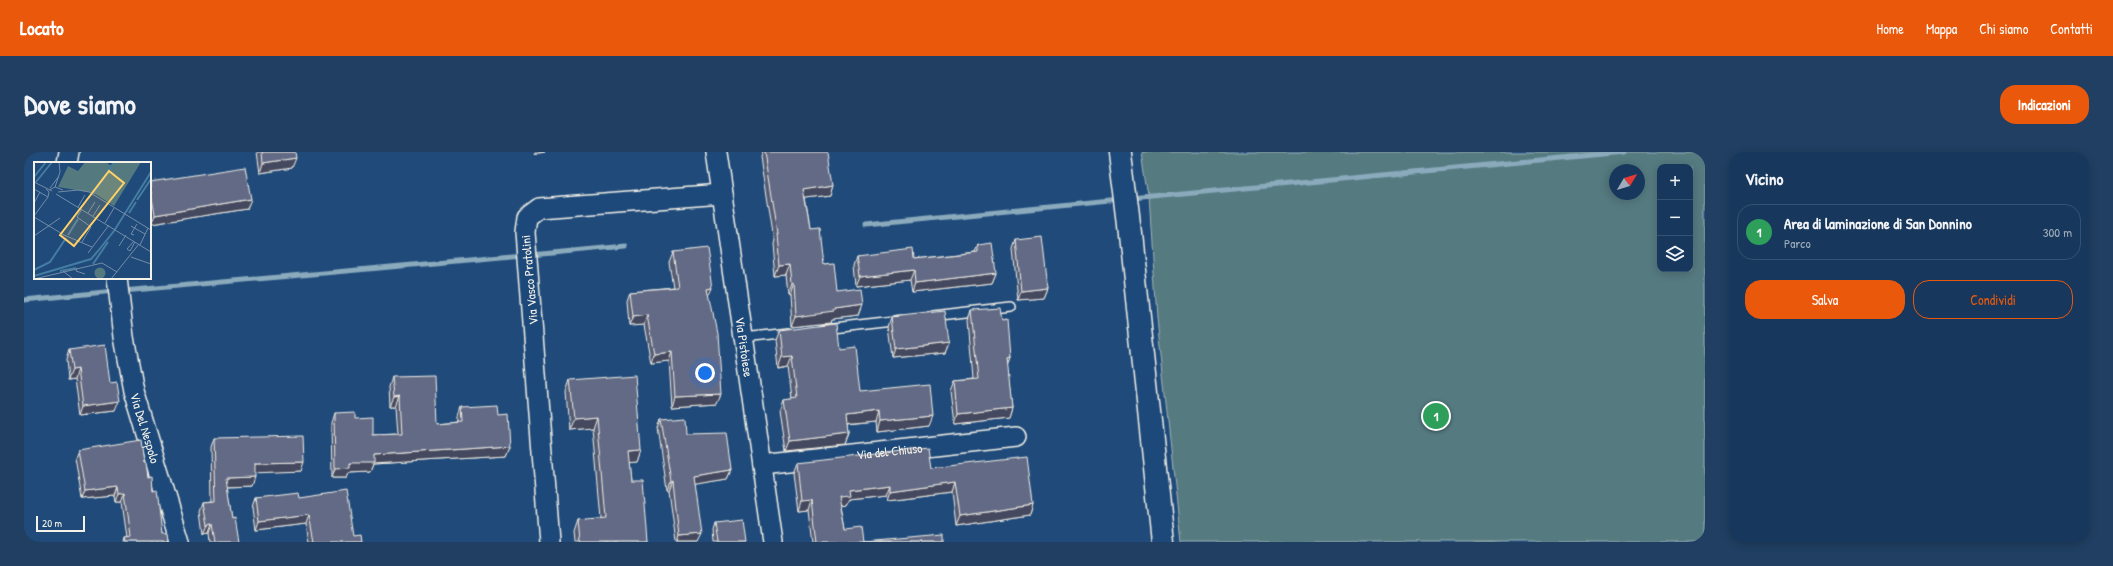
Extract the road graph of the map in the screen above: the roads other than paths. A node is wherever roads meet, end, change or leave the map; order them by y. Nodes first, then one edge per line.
1 (68, 152) edge
2 (716, 152) edge
3 (67, 162) edge
4 (1122, 162) edge
5 (722, 194) junction
6 (117, 279) edge
7 (1011, 307) dead end
8 (814, 330) edge
9 (798, 332) edge
10 (743, 338) junction
11 (1016, 437) dead end
12 (762, 465) junction
13 (180, 542) edge
14 (549, 542) edge
15 (773, 542) edge
16 (1163, 542) edge

1 - 3 street
2 - 5 street, Via Pistoiese
4 - 16 main road
5 - 10 street, Via Pistoiese
5 - 14 street, Via Vasco Pratolini
6 - 13 street, Via Del Nespolo
7 - 8 lane
9 - 10 lane
10 - 12 street, Via Pistoiese
11 - 12 street, Via del Chiuso
12 - 15 street, Via Pistoiese

